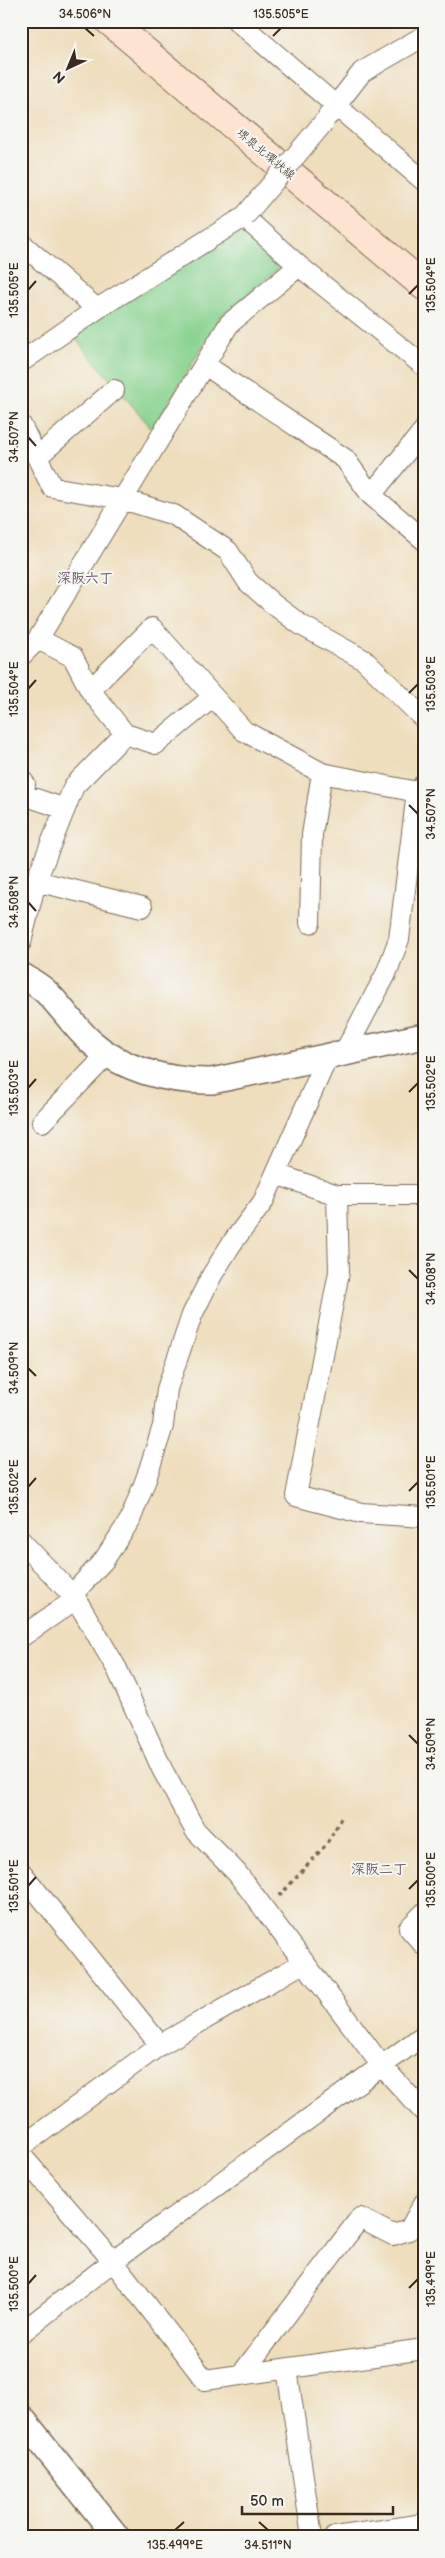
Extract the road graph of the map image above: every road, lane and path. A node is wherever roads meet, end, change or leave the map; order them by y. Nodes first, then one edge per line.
1 (109, 21) edge
2 (237, 21) edge
3 (424, 36) edge
4 (336, 105) junction
5 (424, 181) edge
6 (244, 217) junction
7 (21, 244) edge
8 (299, 266) junction
9 (424, 286) edge
10 (97, 309) junction
11 (22, 361) edge
12 (205, 364) junction
13 (424, 366) edge
14 (114, 390) dead end
15 (21, 426) edge
16 (424, 430) edge
17 (37, 457) junction
18 (371, 494) junction
19 (122, 499) junction
20 (424, 540) edge
21 (38, 638) junction
22 (21, 656) edge
23 (90, 690) junction
24 (213, 698) junction
25 (424, 719) edge
26 (125, 734) junction
27 (322, 773) junction
28 (21, 780) edge
29 (420, 788) edge
30 (65, 808) junction
31 (36, 881) junction
32 (142, 907) dead end
33 (310, 923) dead end
34 (21, 942) edge
35 (21, 975) edge
36 (424, 1036) edge
37 (108, 1054) junction
38 (336, 1054) junction
39 (42, 1122) dead end
40 (276, 1174) junction
41 (337, 1195) junction
42 (424, 1195) edge
43 (424, 1517) edge
44 (21, 1541) edge
45 (74, 1597) junction
46 (21, 1637) edge
47 (343, 1814) dead end
48 (21, 1872) edge
49 (265, 1911) junction
50 (424, 1913) edge
51 (424, 1945) edge
52 (303, 1963) junction
53 (424, 2035) edge
54 (160, 2045) junction
55 (382, 2066) junction
56 (424, 2112) edge
57 (21, 2147) edge
58 (21, 2156) edge
59 (424, 2203) edge
60 (113, 2261) junction
61 (21, 2333) edge
62 (424, 2349) edge
63 (287, 2368) junction
64 (241, 2375) junction
65 (21, 2417) edge
66 (424, 2524) edge
67 (116, 2537) edge
68 (312, 2537) edge
69 (335, 2537) edge

1 - 9 main road, 堺泉北環状線
2 - 4 street
3 - 4 street
4 - 5 street
4 - 6 street, bridge
6 - 8 street
6 - 10 street
7 - 10 street
8 - 12 street
8 - 13 street
10 - 11 street
12 - 18 street
12 - 19 street
14 - 17 street
15 - 17 street
16 - 18 street
17 - 19 street
18 - 20 street
19 - 21 street
19 - 25 street
21 - 22 street
21 - 23 street
23 - 24 street
23 - 26 street
24 - 26 street
24 - 27 street
26 - 30 street
27 - 29 street
27 - 33 street
28 - 30 street
29 - 38 street
30 - 31 street
31 - 32 street
31 - 34 street
35 - 37 street
36 - 38 street
37 - 38 street
37 - 39 street
38 - 40 street
40 - 41 street
40 - 45 street
41 - 42 street
41 - 43 street
44 - 45 street
45 - 46 street
45 - 49 street
47 - 49 path
48 - 54 street
49 - 52 street
50 - 51 street
52 - 54 street
52 - 55 street
53 - 55 street
54 - 57 street
55 - 56 street
55 - 60 street
58 - 60 street
59 - 64 street
60 - 61 street
60 - 64 street
62 - 63 street
63 - 64 street
63 - 68 street
65 - 67 street
66 - 69 street

